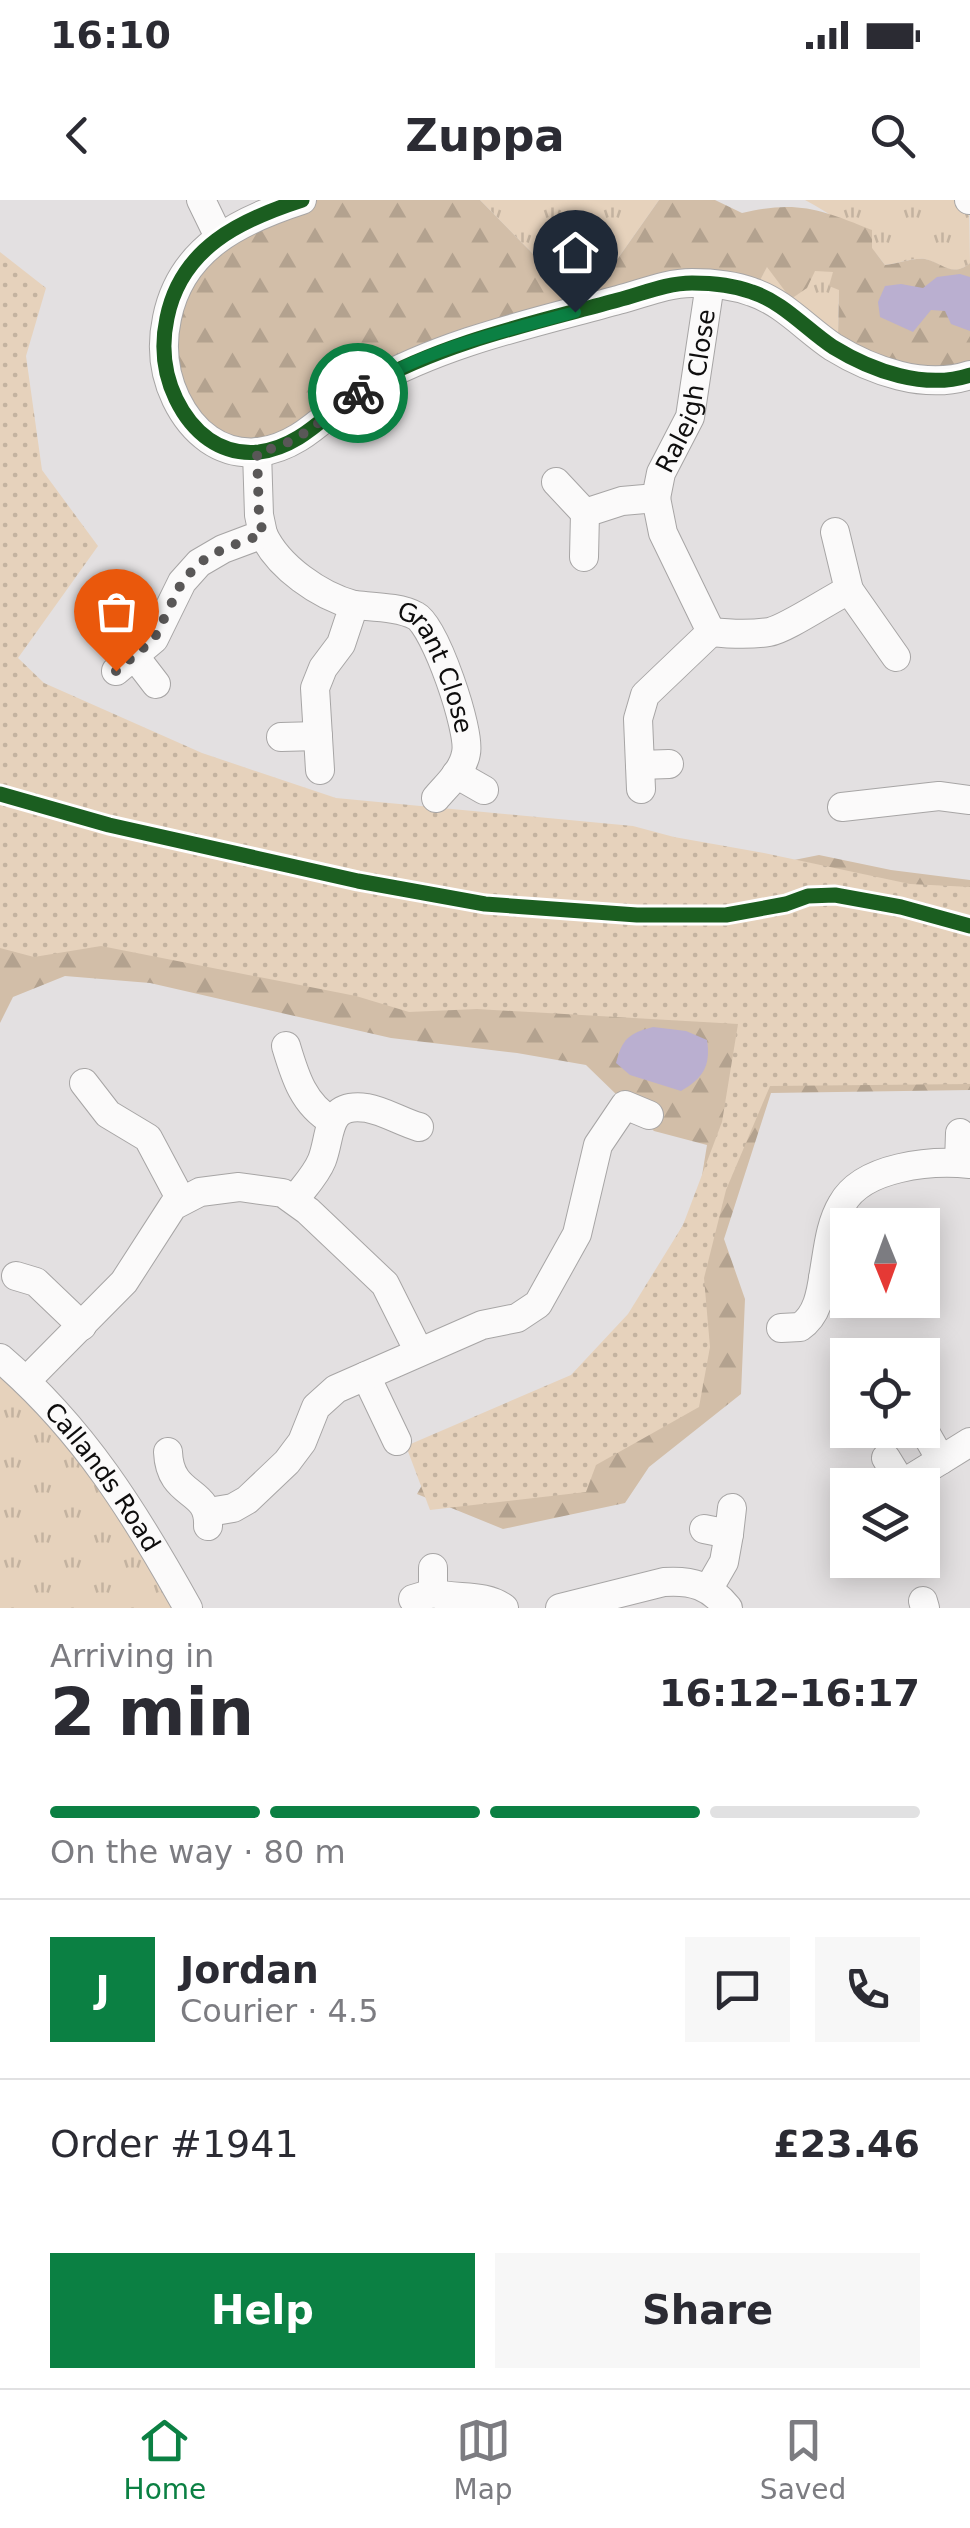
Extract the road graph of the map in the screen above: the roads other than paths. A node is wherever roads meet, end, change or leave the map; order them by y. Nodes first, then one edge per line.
1 (201, 200) edge
2 (302, 200) edge
3 (219, 237) junction
4 (710, 284) junction
5 (970, 375) edge
6 (257, 452) junction
7 (556, 482) dead end
8 (656, 498) junction
9 (586, 513) junction
10 (835, 532) dead end
11 (263, 534) junction
12 (584, 557) dead end
13 (849, 590) junction
14 (354, 605) junction
15 (711, 632) junction
16 (896, 657) dead end
17 (156, 684) dead end
18 (318, 736) junction
19 (281, 737) dead end
20 (670, 764) dead end
21 (320, 770) dead end
22 (456, 774) junction
23 (484, 790) dead end
24 (436, 798) dead end
25 (970, 800) edge
26 (838, 808) dead end
27 (286, 1046) dead end
28 (79, 1081) dead end
29 (649, 1115) dead end
30 (332, 1120) junction
31 (423, 1128) dead end
32 (960, 1133) dead end
33 (964, 1163) edge
34 (180, 1200) junction
35 (294, 1200) junction
36 (840, 1208) edge
37 (16, 1276) dead end
38 (830, 1287) edge
39 (82, 1326) junction
40 (775, 1330) dead end
41 (419, 1352) junction
42 (0, 1358) edge
43 (366, 1376) junction
44 (26, 1381) junction
45 (397, 1441) dead end
46 (970, 1442) edge
47 (934, 1448) edge
48 (168, 1452) dead end
49 (886, 1458) dead end
50 (941, 1460) junction
51 (722, 1524) dead end
52 (426, 1586) dead end
53 (719, 1598) edge
54 (188, 1608) edge
55 (504, 1608) edge
56 (560, 1608) edge

1 - 3 street
2 - 3 street
3 - 6 street
4 - 5 street
4 - 6 street
4 - 8 street, Raleigh Close
6 - 11 street
7 - 9 street
8 - 9 street, Raleigh Close
8 - 15 street, Raleigh Close
9 - 12 street
10 - 13 street
11 - 14 street, Grant Close
11 - 17 street
13 - 15 street
13 - 16 street
14 - 18 street, Grant Close
14 - 22 street, Grant Close
15 - 20 street
18 - 19 street
18 - 21 street, Grant Close
22 - 23 street, Grant Close
22 - 24 street, Grant Close
25 - 26 street
27 - 30 street
28 - 34 street
29 - 41 street
30 - 31 street
30 - 35 street
32 - 33 street
33 - 36 street
34 - 35 street
34 - 39 street
35 - 41 street
37 - 39 street
38 - 40 street
39 - 44 street
41 - 43 street
42 - 44 street, Callands Road
43 - 45 street
43 - 48 street
44 - 54 street, Callands Road
46 - 50 street
47 - 50 street
49 - 50 street
51 - 53 street
52 - 55 street
53 - 56 street

